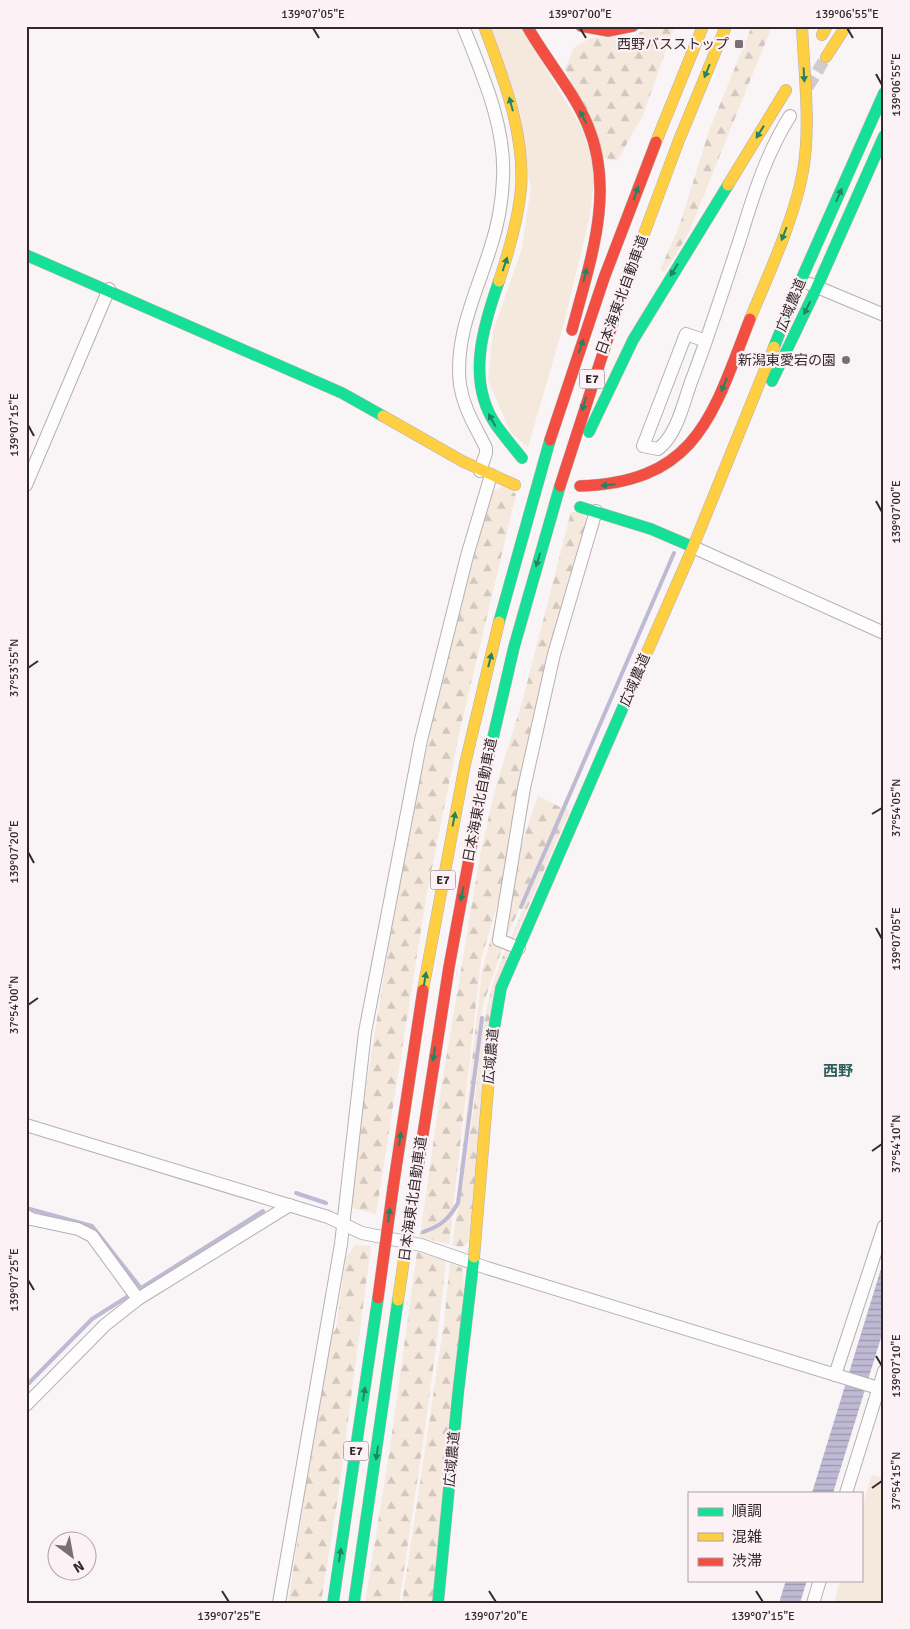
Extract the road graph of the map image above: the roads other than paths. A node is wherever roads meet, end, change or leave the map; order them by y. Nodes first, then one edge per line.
1 (463, 26) edge
2 (484, 26) edge
3 (527, 26) edge
4 (581, 26) edge
5 (633, 26) edge
6 (703, 26) edge
7 (726, 26) edge
8 (802, 26) edge
9 (846, 26) edge
10 (826, 57) tunnel mouth
11 (786, 90) dead end
12 (884, 92) edge
13 (790, 116) dead end
14 (884, 136) edge
15 (26, 255) edge
16 (801, 280) junction
17 (817, 287) junction
18 (109, 289) junction
19 (884, 315) edge
20 (570, 339) dead end
21 (706, 341) junction
22 (565, 358) dead end
23 (522, 458) dead end
24 (486, 473) junction
25 (26, 485) edge
26 (515, 485) dead end
27 (580, 486) dead end
28 (580, 507) dead end
29 (596, 511) junction
30 (693, 547) junction
31 (511, 577) junction
32 (884, 633) edge
33 (491, 743) junction
34 (519, 948) junction
35 (26, 1125) edge
36 (290, 1205) junction
37 (26, 1216) edge
38 (342, 1225) junction
39 (884, 1226) edge
40 (473, 1262) junction
41 (138, 1299) junction
42 (884, 1371) edge
43 (838, 1376) junction
44 (878, 1389) edge
45 (26, 1404) edge
46 (846, 1492) edge
47 (819, 1582) edge
48 (279, 1603) edge
49 (333, 1603) edge
50 (354, 1603) edge
51 (438, 1603) edge
52 (813, 1603) edge

1 - 24 street
23 -> 2 main road
20 -> 3 main road
4 - 5 main road
31 -> 6 main road, 日本海東北自動車道 / E7
7 -> 33 main road, 日本海東北自動車道 / E7
8 -> 27 main road
9 - 10 main road
11 -> 33 main road
16 -> 12 main road, 広域農道
13 - 21 street
14 - 17 main road, 広域農道
15 - 18 main road
16 - 17 street
16 - 30 main road, 広域農道
17 - 19 street
17 -> 30 main road, 広域農道
18 - 24 main road
18 - 25 street
21 - 21 street
22 - 31 main road
24 - 26 main road
24 - 38 street
28 - 29 main road
29 - 30 main road
29 - 34 street
30 - 32 street
30 - 34 main road, 広域農道
49 -> 31 main road, 日本海東北自動車道 / E7, bridge
33 -> 50 main road, 日本海東北自動車道 / E7, bridge
34 - 40 main road, 広域農道
35 - 36 street
36 - 38 street
36 - 41 street
37 - 41 street
38 - 40 street
38 - 48 street
39 - 43 street
40 - 43 street
40 - 51 main road, 広域農道
41 - 45 street
42 - 44 street
43 - 44 street
44 - 46 street
47 - 52 street

